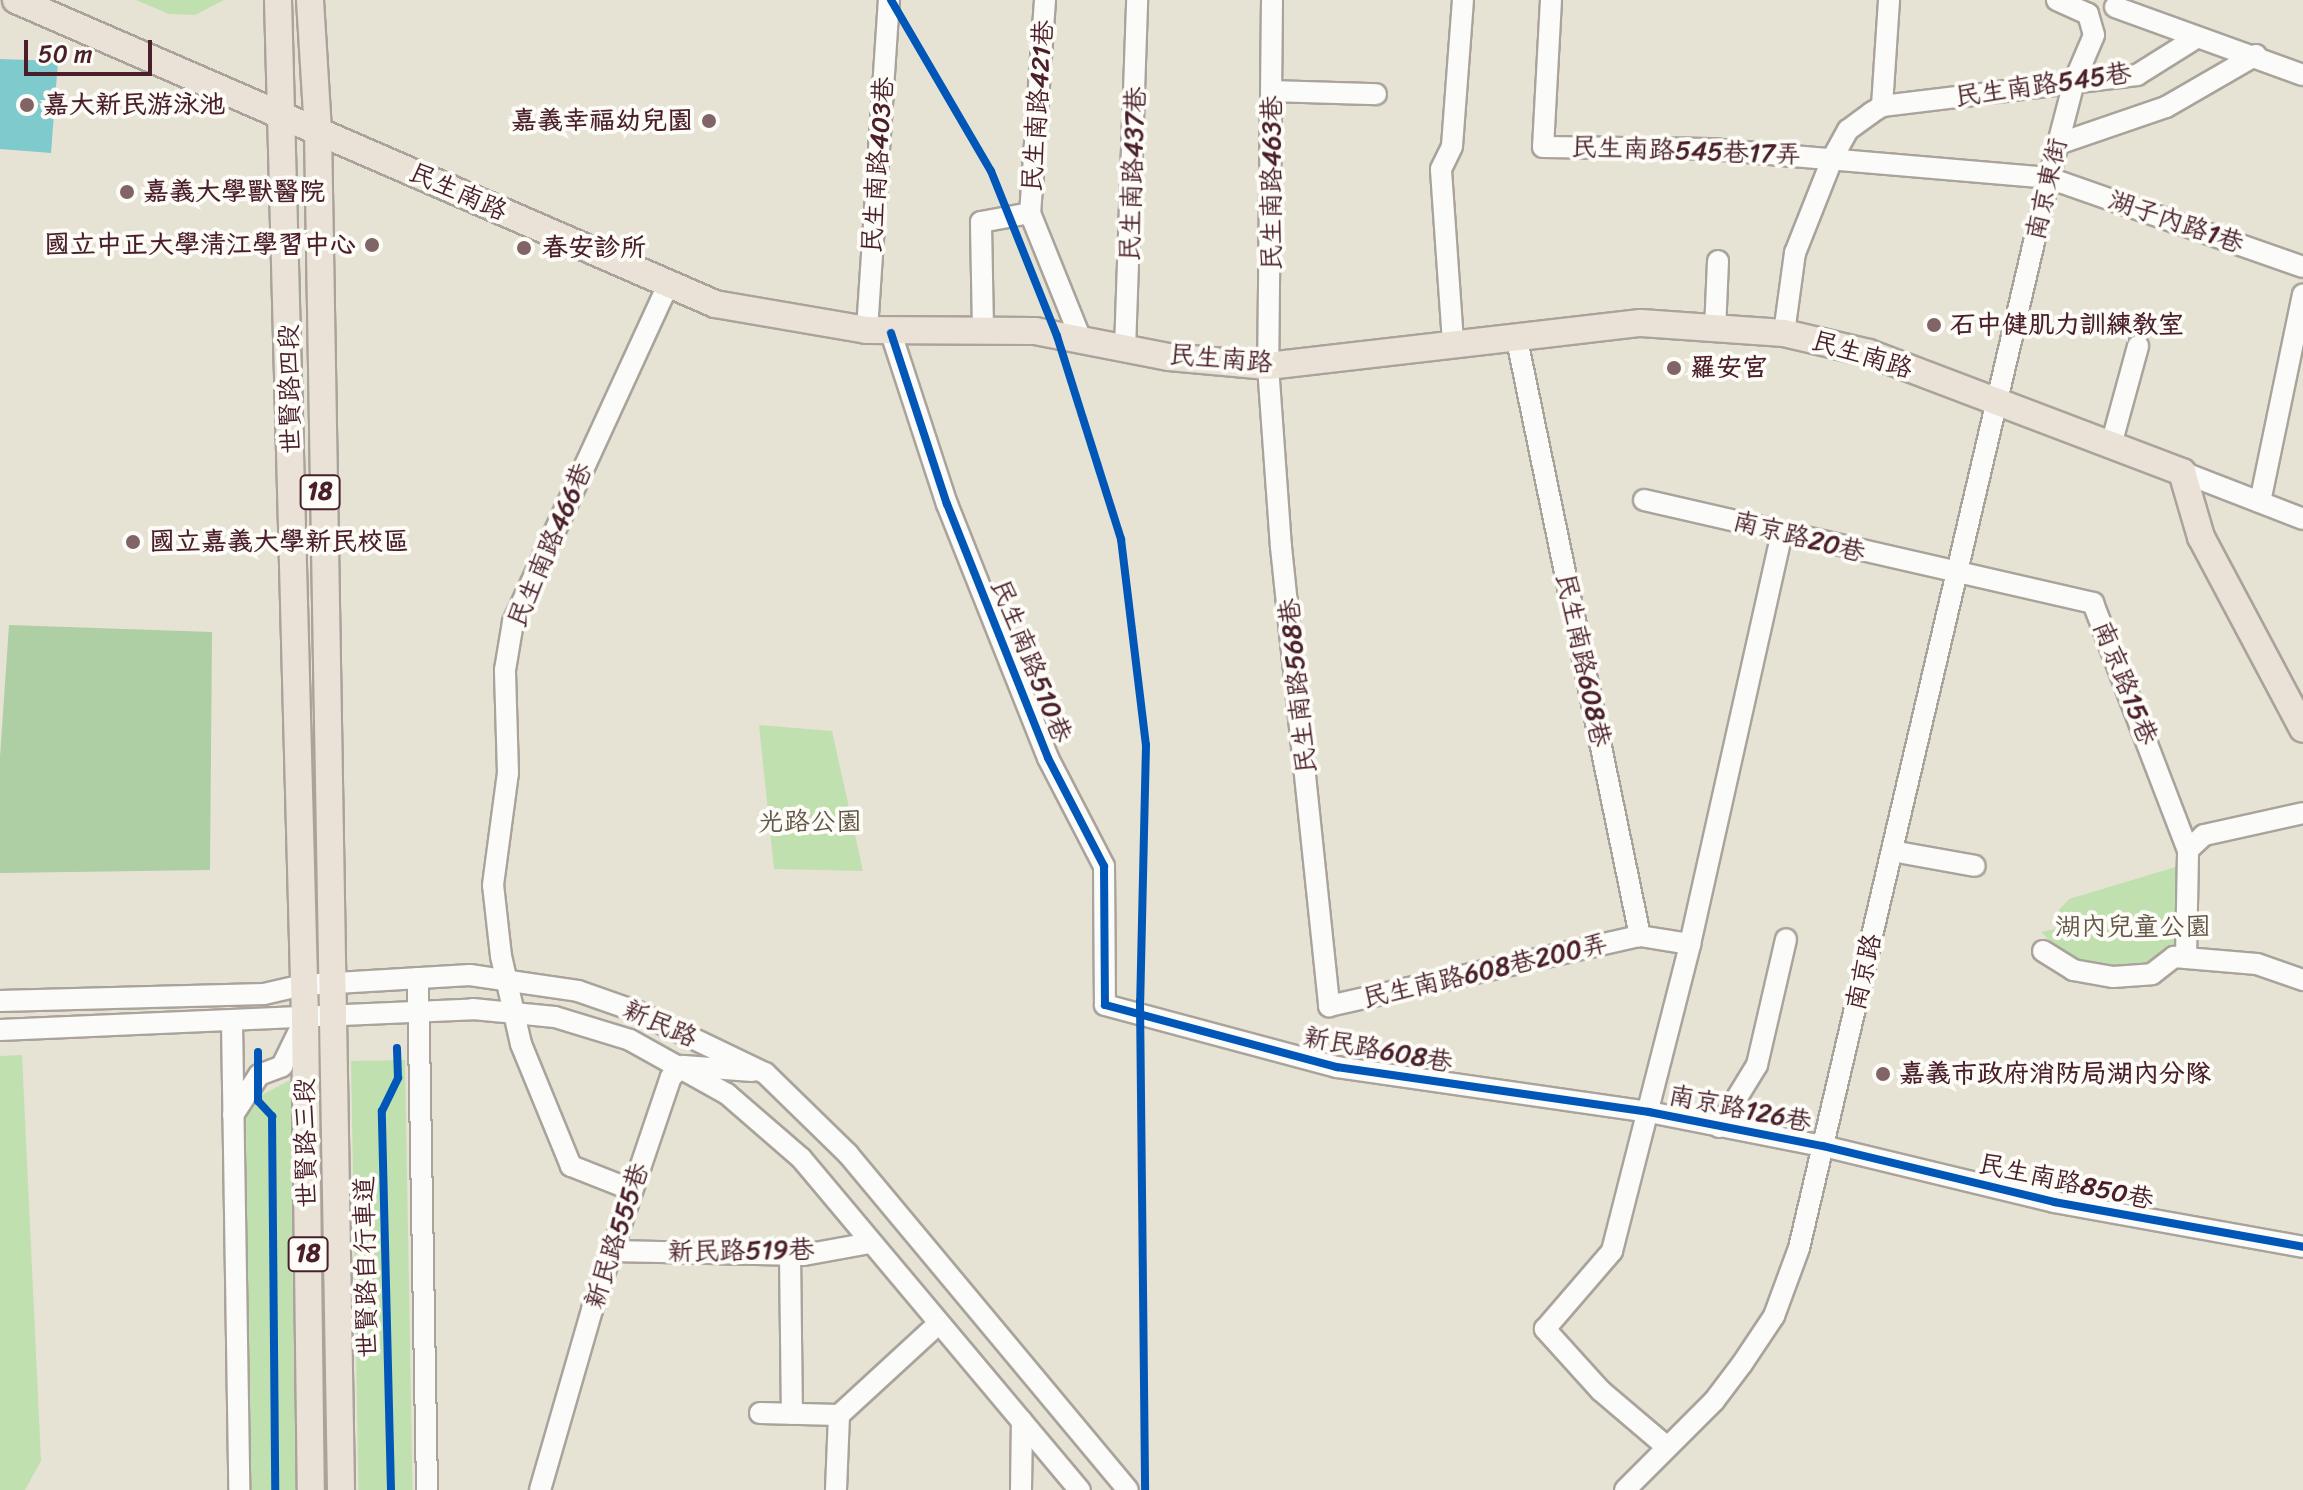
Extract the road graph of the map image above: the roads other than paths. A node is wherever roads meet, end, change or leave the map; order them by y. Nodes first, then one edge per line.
1 (16, 0) edge
2 (278, 0) edge
3 (310, 0) edge
4 (889, 0) edge
5 (1045, 0) edge
6 (1137, 0) edge
7 (1272, 0) edge
8 (1463, 0) edge
9 (1551, 0) edge
10 (1889, 0) edge
11 (2057, 0) edge
12 (2117, 4) edge
13 (2090, 22) junction
14 (2196, 38) junction
15 (2256, 55) junction
16 (2303, 75) edge
17 (2074, 82) junction
18 (1272, 91) junction
19 (1376, 94) dead end
20 (1882, 106) junction
21 (283, 119) junction
22 (318, 131) junction
23 (2058, 144) junction
24 (1833, 157) junction
25 (2049, 178) junction
26 (1030, 213) junction
27 (1718, 261) dead end
28 (2303, 267) edge
29 (667, 287) junction
30 (2303, 294) edge
31 (983, 329) junction
32 (1715, 330) junction
33 (879, 332) junction
34 (1784, 333) junction
35 (1516, 335) junction
36 (1082, 342) junction
37 (1453, 342) junction
38 (2138, 346) dead end
39 (1125, 349) junction
40 (1268, 366) junction
41 (1999, 401) junction
42 (2111, 445) junction
43 (2182, 472) junction
44 (1644, 500) dead end
45 (2260, 502) junction
46 (2303, 519) edge
47 (1782, 533) junction
48 (1954, 575) junction
49 (2303, 729) edge
50 (2303, 813) edge
51 (2188, 850) junction
52 (1892, 851) junction
53 (1975, 866) dead end
54 (1640, 936) junction
55 (1786, 939) dead end
56 (1690, 944) junction
57 (2043, 951) dead end
58 (2186, 958) junction
59 (504, 977) junction
60 (418, 978) junction
61 (2303, 980) edge
62 (331, 984) junction
63 (303, 985) junction
64 (0, 1001) edge
65 (1105, 1005) joint
66 (1329, 1006) joint
67 (511, 1010) junction
68 (420, 1012) junction
69 (305, 1017) junction
70 (332, 1017) junction
71 (232, 1022) junction
72 (0, 1030) edge
73 (683, 1066) junction
74 (765, 1073) junction
75 (1649, 1112) junction
76 (233, 1115) junction
77 (1719, 1127) junction
78 (1823, 1146) junction
79 (632, 1190) junction
80 (870, 1243) junction
81 (2303, 1247) edge
82 (612, 1251) junction
83 (790, 1254) junction
84 (938, 1324) junction
85 (760, 1413) dead end
86 (792, 1414) junction
87 (839, 1415) junction
88 (1022, 1421) junction
89 (1667, 1447) junction
90 (239, 1490) edge
91 (311, 1490) edge
92 (341, 1490) edge
93 (427, 1490) edge
94 (540, 1490) edge
95 (836, 1490) edge
96 (1021, 1490) edge
97 (1080, 1490) edge
98 (1128, 1490) edge
99 (1625, 1490) edge

1 - 21 main road, 民生南路
2 - 21 main road, 世賢路四段 / 18
3 - 22 main road, 世賢路四段 / 18
4 - 33 street, 民生南路403巷
5 - 26 street, 民生南路421巷
6 - 39 street, 民生南路437巷
7 - 18 street, 民生南路463巷
8 - 37 street
9 - 24 street, 民生南路545巷17弄
10 - 20 street
11 - 13 street
12 - 13 street
12 - 14 street
13 - 17 street, 南京東街
14 - 15 street
14 - 17 street, 民生南路545巷
15 - 16 street
15 - 23 street
17 - 20 street, 民生南路545巷
17 - 23 street, 南京東街
18 - 19 street
18 - 40 street, 民生南路463巷
20 - 24 street, 民生南路545巷
21 - 22 main road, 民生南路
21 - 63 main road, 世賢路四段 / 18
22 - 29 main road, 民生南路
22 - 62 main road, 世賢路四段 / 18
23 - 25 street, 南京東街
24 - 25 street, 湖子內路1巷
24 - 34 street, 民生南路545巷
25 - 28 street, 湖子內路1巷
25 - 41 street, 南京東街
26 - 31 street, 民生南路421巷
26 - 36 street, 民生南路421巷
27 - 32 street
29 - 33 main road, 民生南路
29 - 59 street, 民生南路466巷
30 - 45 street
31 - 33 main road, 民生南路
31 - 36 main road, 民生南路
32 - 34 main road, 民生南路
32 - 35 main road, 民生南路
33 - 65 street, 民生南路510巷
34 - 41 main road, 民生南路
35 - 37 main road, 民生南路
35 - 54 street, 民生南路608巷
36 - 39 main road, 民生南路
37 - 40 main road, 民生南路
38 - 42 street
39 - 40 main road, 民生南路
40 - 66 street, 民生南路568巷
41 - 42 main road, 民生南路
41 - 48 street, 南京路
42 - 43 main road, 民生南路
43 - 45 street
43 - 49 main road
44 - 47 street, 南京路20巷
45 - 46 street
47 - 48 street, 南京路20巷
47 - 56 street
48 - 51 street, 南京路15巷
48 - 52 street, 南京路
50 - 51 street
51 - 58 street, 南京路15巷
52 - 53 street
52 - 78 street, 南京路
54 - 56 street
54 - 66 street, 民生南路608巷200弄
55 - 77 street, 南京路126巷
56 - 75 street
57 - 58 street
58 - 61 street
59 - 60 street, 新民路
59 - 67 street, 民生南路466巷
59 - 74 street, 新民路
60 - 62 street, 新民路
60 - 68 street
62 - 63 street, 新民路
62 - 70 main road, 世賢路四段 / 18
63 - 64 street, 新民路
63 - 69 main road, 世賢路四段 / 18
65 - 75 street, 新民路608巷
67 - 68 street, 新民路
67 - 73 street, 新民路
67 - 79 street, 民生南路466巷
68 - 70 street, 新民路
68 - 93 street
69 - 70 street, 新民路
69 - 71 street, 新民路
69 - 76 street, 世賢路三段
69 - 91 main road, 世賢路三段 / 18
70 - 92 main road, 世賢路三段 / 18
71 - 72 street, 新民路
71 - 76 street
73 - 74 street
73 - 79 street, 新民路555巷
73 - 80 street, 新民路
74 - 98 street, 新民路
75 - 77 street, 南京路126巷
75 - 89 street
76 - 90 street
77 - 78 street, 南京路126巷
78 - 81 street, 民生南路850巷
78 - 89 street, 南京路
79 - 82 street, 新民路555巷
80 - 83 street, 新民路519巷
80 - 84 street, 新民路
82 - 83 street, 新民路519巷
82 - 94 street, 新民路555巷
83 - 86 street
84 - 87 street
84 - 88 street, 新民路
85 - 86 street
86 - 87 street
87 - 95 street
88 - 96 street
88 - 97 street, 新民路
89 - 99 street, 南京路

